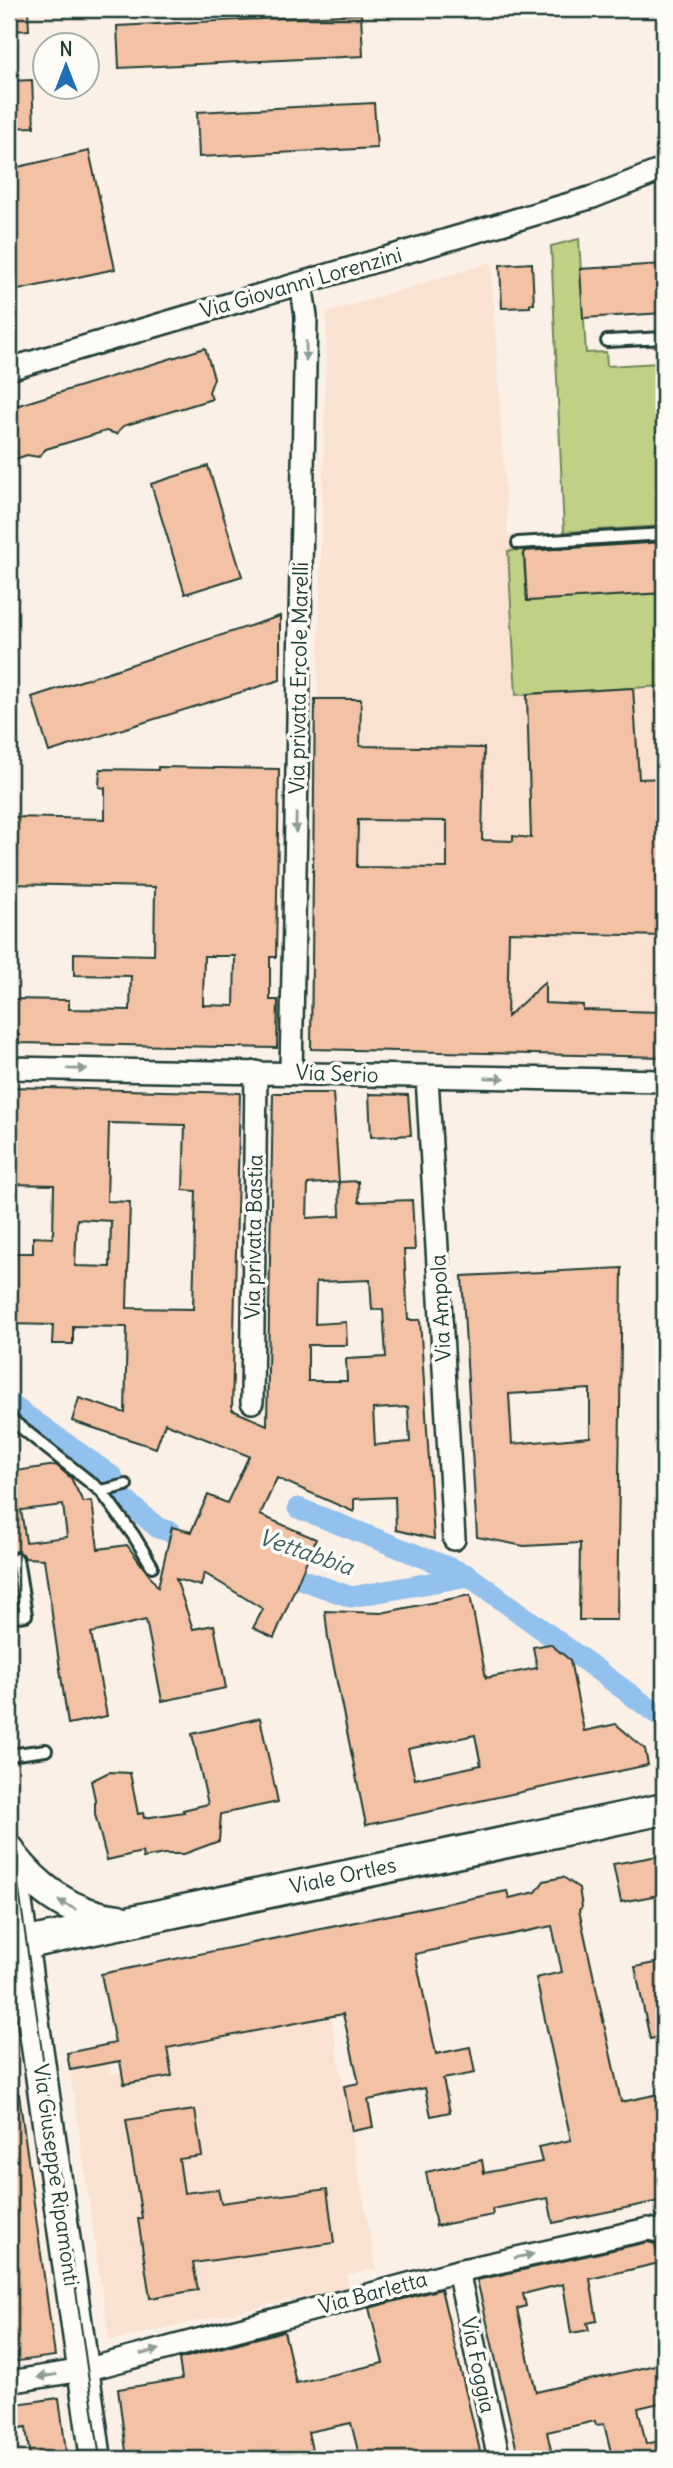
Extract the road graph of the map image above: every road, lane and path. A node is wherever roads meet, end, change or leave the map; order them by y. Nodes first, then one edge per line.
1 (664, 169) edge
2 (664, 188) edge
3 (593, 197) junction
4 (300, 283) junction
5 (664, 338) edge
6 (607, 341) dead end
7 (9, 369) edge
8 (664, 534) edge
9 (518, 543) dead end
10 (9, 1068) edge
11 (256, 1072) junction
12 (291, 1073) junction
13 (427, 1077) junction
14 (664, 1081) edge
15 (252, 1402) dead end
16 (9, 1418) edge
17 (126, 1485) dead end
18 (101, 1491) junction
19 (454, 1539) dead end
20 (17, 1559) dead end
21 (152, 1566) dead end
22 (9, 1618) edge
23 (46, 1750) dead end
24 (9, 1755) edge
25 (664, 1809) edge
26 (9, 1851) edge
27 (133, 1921) junction
28 (19, 1961) edge
29 (664, 2232) edge
30 (458, 2271) junction
31 (85, 2369) junction
32 (9, 2382) edge
33 (96, 2459) edge
34 (499, 2459) edge

1 - 3 street, Via Giovanni Lorenzini
2 - 3 street, Via Giovanni Lorenzini
3 - 4 street, Via Giovanni Lorenzini
4 - 7 street, Via Giovanni Lorenzini
4 -> 12 street, Via privata Ercole Marelli
5 - 6 lane
8 - 9 lane
10 -> 11 street, Via Serio
11 - 12 street, Via Serio
11 - 15 street, Via privata Bastia
12 - 13 street, Via Serio
13 -> 14 street, Via Serio
13 - 19 street, Via Ampola
16 - 18 lane
17 - 18 lane
18 - 21 lane
20 - 22 lane
23 - 24 lane
25 - 27 street, Viale Ortles
27 -> 26 street
26 - 28 street, Via Giuseppe Ripamonti
27 - 28 street, Viale Ortles
28 - 31 street, Via Giuseppe Ripamonti
30 -> 29 street, Via Barletta
31 -> 30 street, Via Barletta
30 - 34 street, Via Foggia
31 -> 32 street, Via Barletta
31 - 33 street, Via Giuseppe Ripamonti

